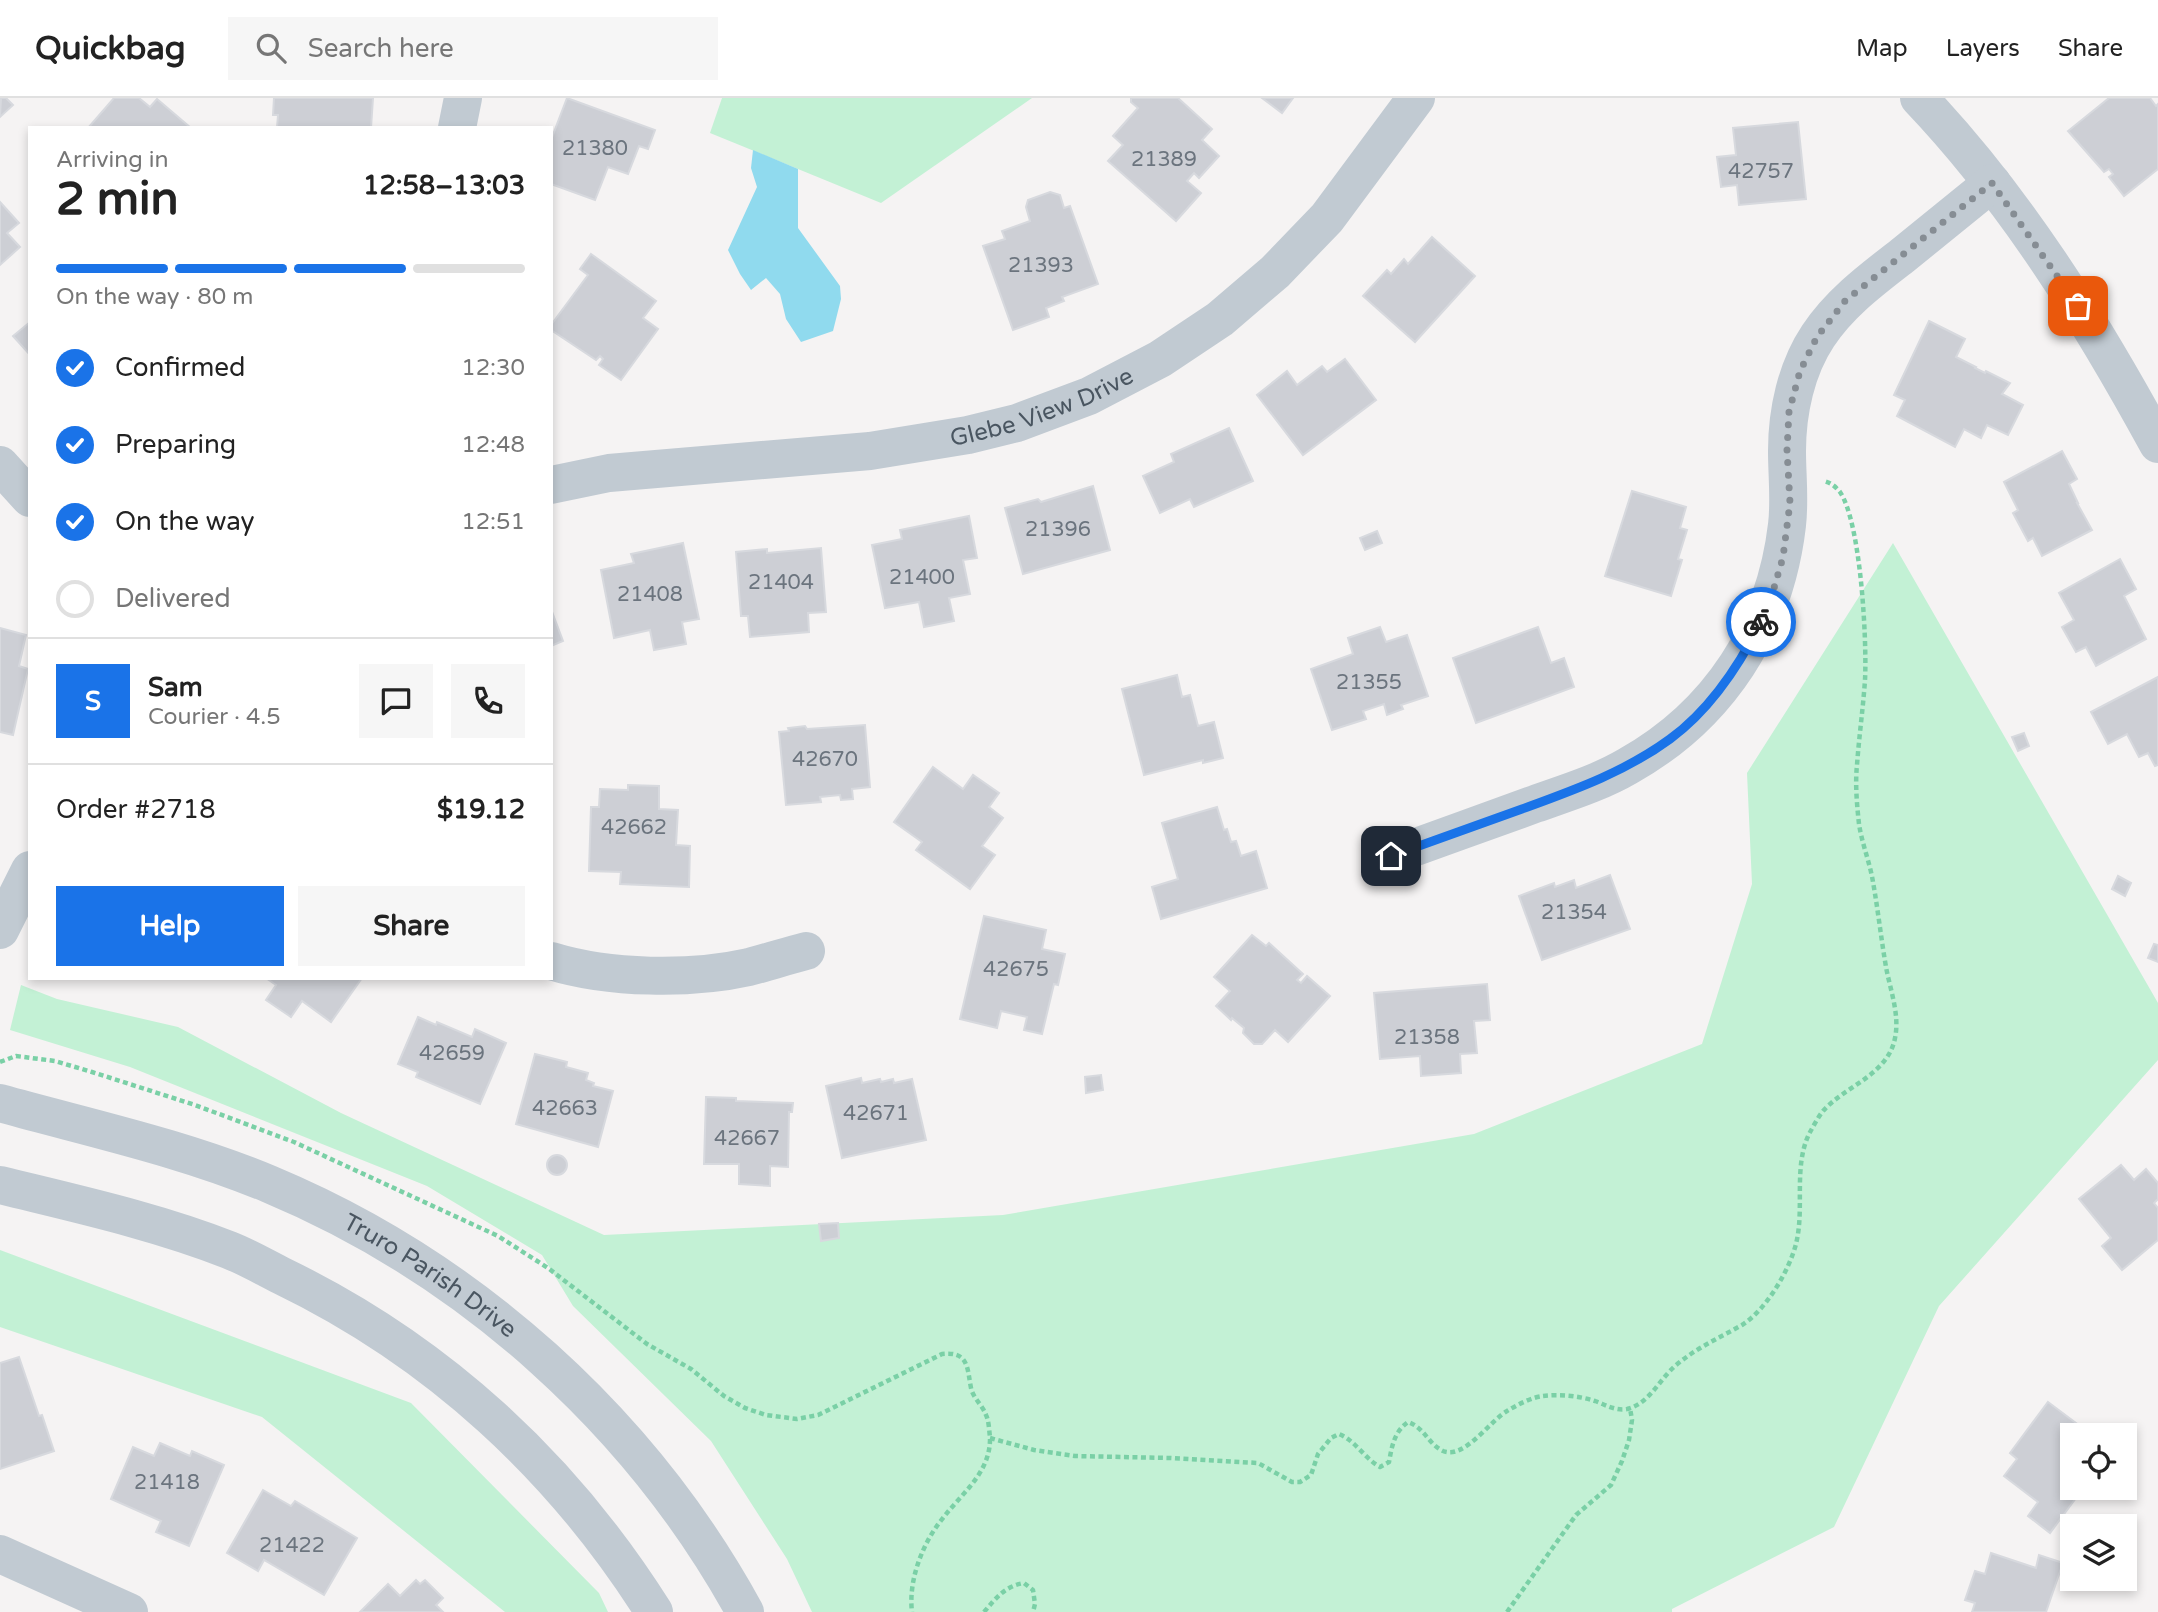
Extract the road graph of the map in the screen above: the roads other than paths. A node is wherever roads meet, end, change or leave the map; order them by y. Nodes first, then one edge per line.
1 (463, 98) edge
2 (1416, 98) edge
3 (1919, 98) edge
4 (457, 126) edge
5 (1992, 183) junction
6 (2158, 444) edge
7 (0, 466) edge
8 (553, 485) edge
9 (28, 496) edge
10 (1391, 856) dead end
11 (28, 874) edge
12 (0, 930) edge
13 (806, 951) dead end
14 (553, 961) edge
15 (0, 1103) edge
16 (0, 1185) edge
17 (0, 1554) edge
18 (129, 1612) edge
19 (654, 1612) edge
20 (746, 1612) edge

1 - 4 street
2 - 8 street, Glebe View Drive
3 - 5 street
5 - 6 street
5 - 10 street
7 - 9 street
11 - 12 street
13 - 14 street
15 - 20 street, Truro Parish Drive
16 - 19 street
17 - 18 street

